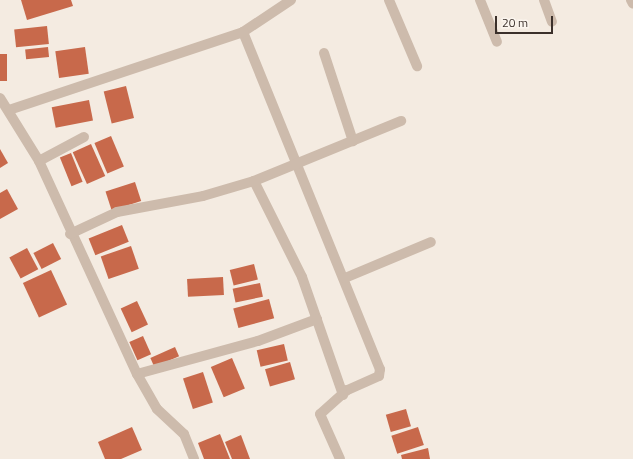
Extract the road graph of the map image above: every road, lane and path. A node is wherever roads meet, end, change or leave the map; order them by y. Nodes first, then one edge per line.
1 (291, 0) edge
2 (389, 0) edge
3 (480, 0) edge
4 (544, 0) edge
5 (631, 0) edge
6 (633, 4) edge
7 (552, 22) dead end
8 (243, 32) junction
9 (496, 42) dead end
10 (324, 53) dead end
11 (417, 66) dead end
12 (0, 98) edge
13 (9, 110) junction
14 (401, 121) dead end
15 (84, 137) dead end
16 (353, 141) junction
17 (39, 161) junction
18 (299, 165) junction
19 (254, 180) junction
20 (70, 234) junction
21 (432, 242) dead end
22 (345, 278) junction
23 (317, 319) junction
24 (137, 374) junction
25 (343, 395) junction
26 (194, 459) edge
27 (340, 459) edge

1 - 8 street
2 - 11 street
3 - 9 street
4 - 7 street
5 - 6 street
8 - 13 street
8 - 18 street
10 - 16 street
12 - 13 street
13 - 17 street
14 - 16 street
15 - 17 street
16 - 18 street
17 - 20 street
18 - 19 street
18 - 22 street
19 - 20 street
19 - 23 street
20 - 24 street
21 - 22 street
22 - 25 street
23 - 24 street
23 - 25 street
24 - 26 street
25 - 27 street

